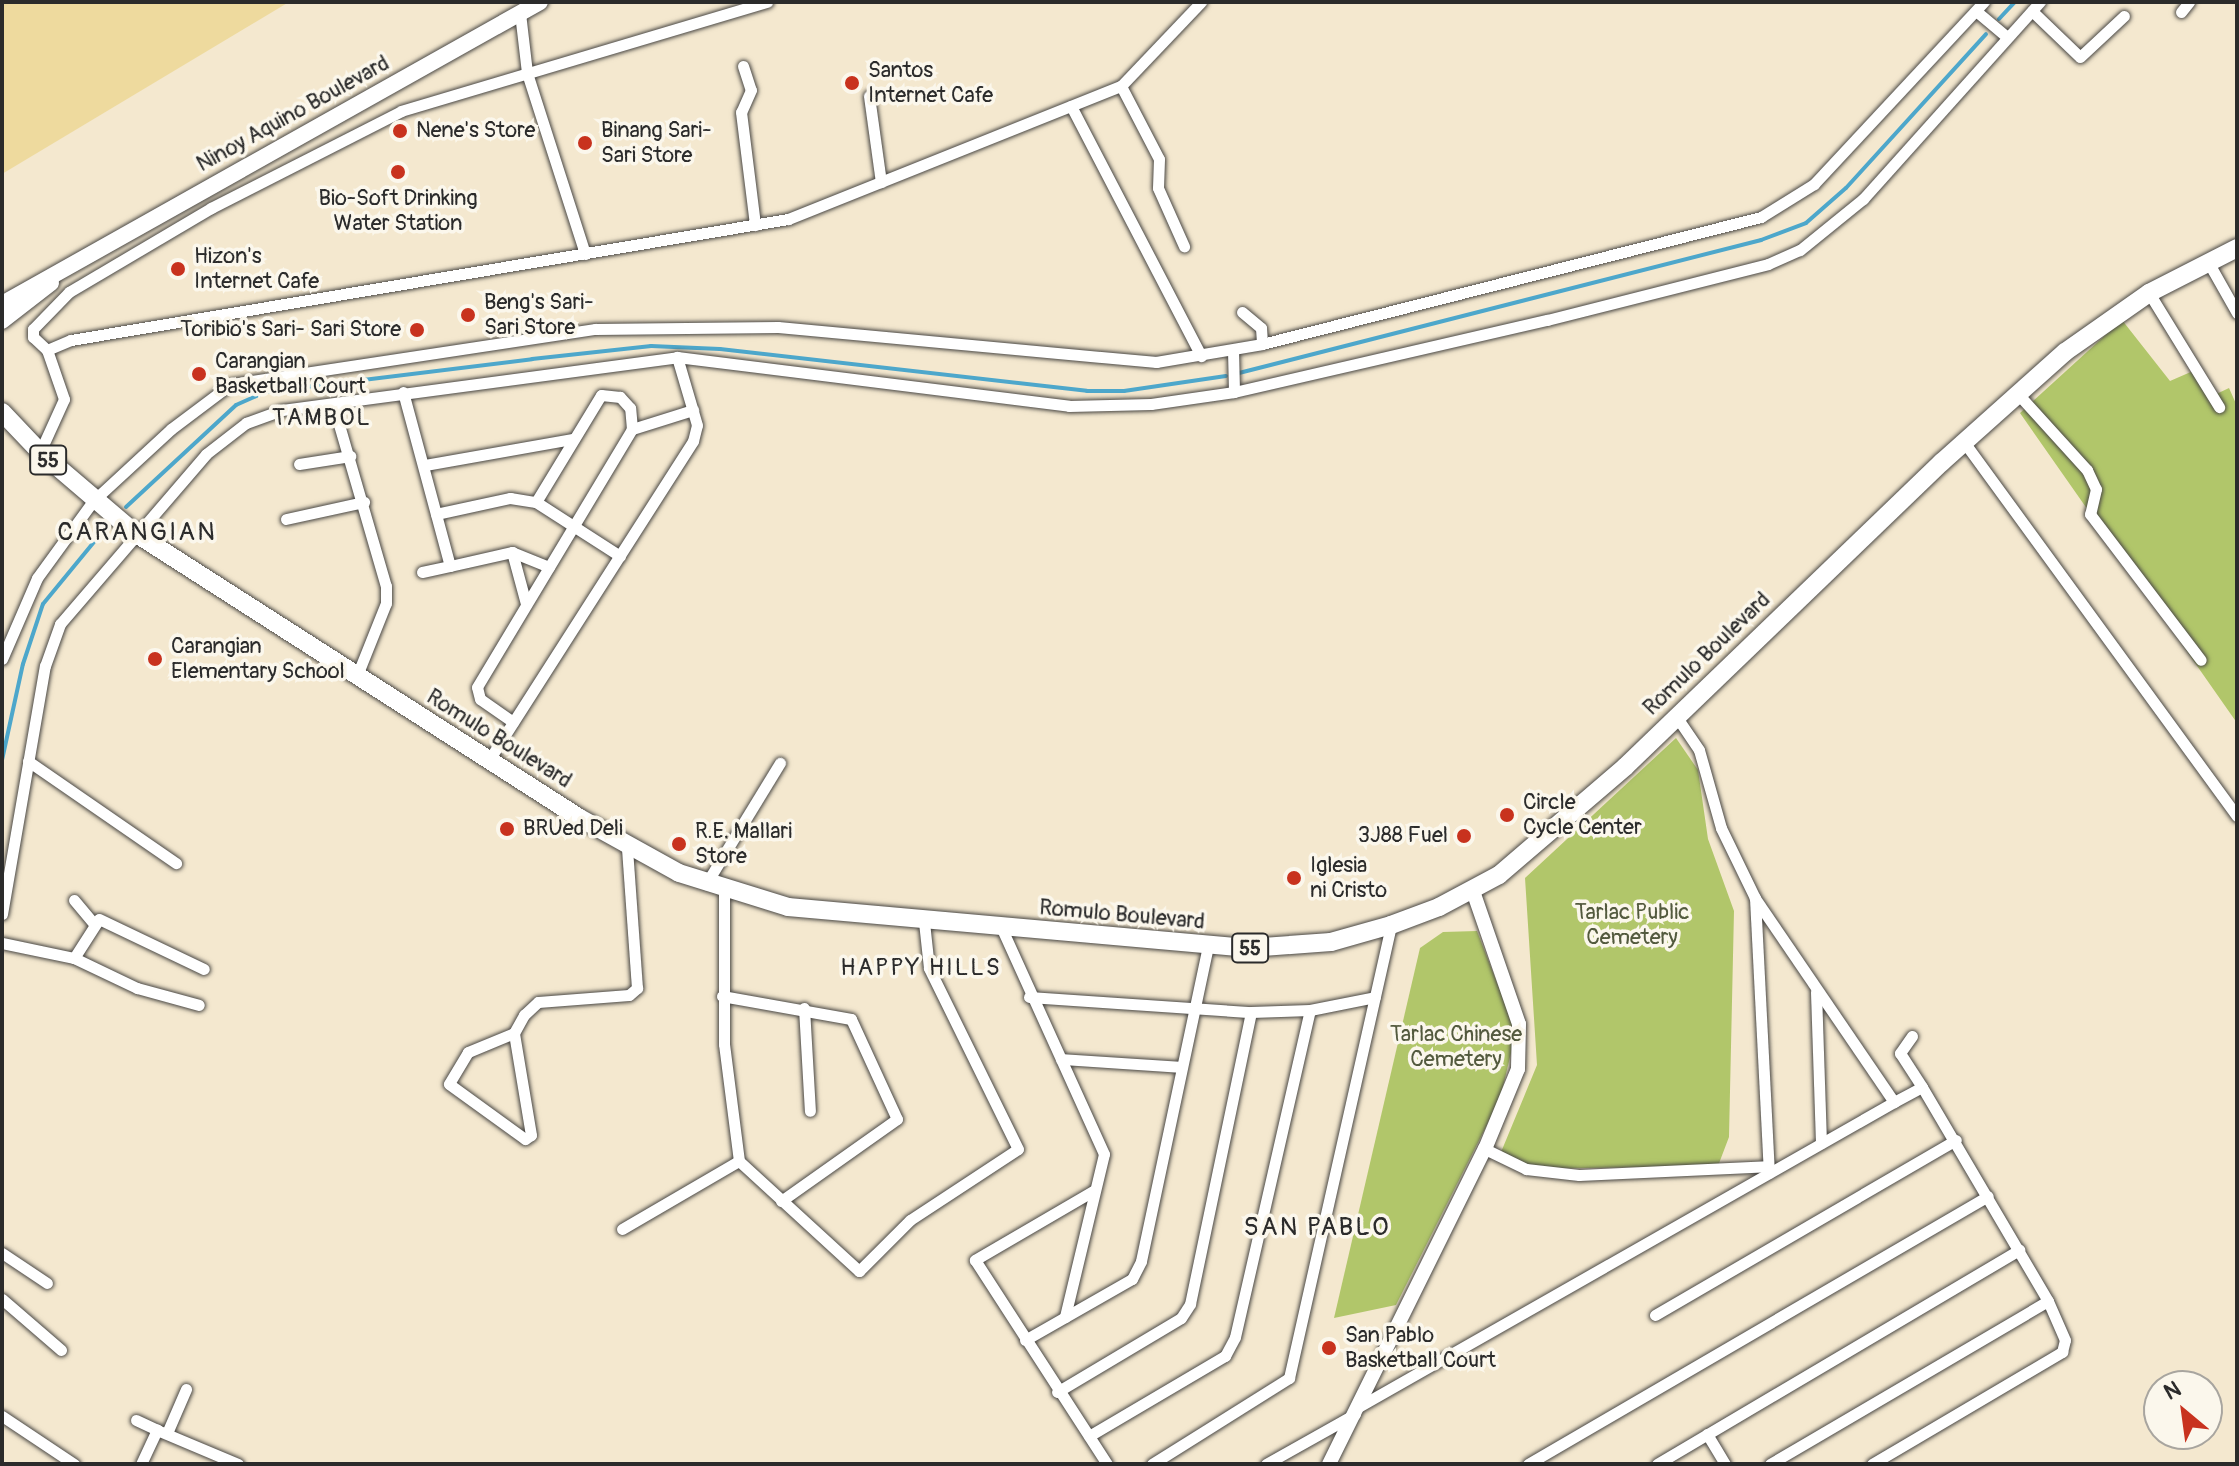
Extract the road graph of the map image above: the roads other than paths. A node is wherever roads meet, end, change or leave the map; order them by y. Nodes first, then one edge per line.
1 (540, 2) edge
2 (767, 2) edge
3 (1201, 2) edge
4 (1980, 6) edge
5 (2036, 6) edge
6 (520, 13) junction
7 (2124, 16) dead end
8 (2007, 37) junction
9 (743, 66) dead end
10 (527, 73) junction
11 (1121, 86) junction
12 (869, 96) dead end
13 (1071, 106) junction
14 (881, 182) junction
15 (755, 225) junction
16 (1184, 246) dead end
17 (2237, 248) edge
18 (585, 254) junction
19 (2207, 260) junction
20 (69, 265) junction
21 (2149, 293) junction
22 (2, 304) edge
23 (1242, 312) dead end
24 (2237, 313) edge
25 (2, 321) edge
26 (1262, 344) junction
27 (47, 350) junction
28 (1233, 350) junction
29 (1201, 356) junction
30 (677, 357) junction
31 (403, 392) junction
32 (1234, 392) junction
33 (2018, 394) junction
34 (333, 404) junction
35 (2219, 407) dead end
36 (693, 410) junction
37 (2, 412) edge
38 (632, 429) junction
39 (573, 439) junction
40 (1964, 442) junction
41 (40, 452) junction
42 (350, 456) junction
43 (299, 464) dead end
44 (425, 465) junction
45 (93, 501) junction
46 (364, 502) junction
47 (536, 502) junction
48 (436, 514) junction
49 (286, 519) dead end
50 (575, 525) junction
51 (135, 533) junction
52 (512, 552) junction
53 (620, 556) junction
54 (450, 566) junction
55 (549, 567) junction
56 (422, 572) dead end
57 (526, 604) junction
58 (2, 659) edge
59 (2201, 660) dead end
60 (356, 678) junction
61 (1676, 716) junction
62 (513, 722) junction
63 (489, 760) junction
64 (28, 761) junction
65 (780, 763) dead end
66 (2237, 816) edge
67 (627, 847) junction
68 (176, 863) dead end
69 (706, 884) junction
70 (724, 891) junction
71 (1473, 891) junction
72 (1755, 898) junction
73 (74, 900) dead end
74 (2, 914) edge
75 (924, 922) junction
76 (93, 923) junction
77 (1391, 925) junction
78 (1002, 929) junction
79 (2, 943) edge
80 (1208, 947) junction
81 (74, 958) junction
82 (204, 969) dead end
83 (1816, 990) junction
84 (722, 996) junction
85 (1029, 997) junction
86 (1375, 997) junction
87 (199, 1005) dead end
88 (1196, 1005) junction
89 (804, 1008) junction
90 (1310, 1010) junction
91 (1251, 1012) junction
92 (514, 1033) junction
93 (1912, 1036) dead end
94 (1061, 1059) junction
95 (1181, 1067) junction
96 (1922, 1087) junction
97 (1894, 1102) junction
98 (810, 1111) dead end
99 (1956, 1140) junction
100 (1821, 1143) junction
101 (1485, 1149) junction
102 (739, 1161) junction
103 (1768, 1170) junction
104 (1093, 1191) junction
105 (1988, 1196) junction
106 (781, 1201) junction
107 (622, 1229) dead end
108 (2019, 1250) junction
109 (2, 1253) edge
110 (47, 1283) dead end
111 (2, 1299) edge
112 (2048, 1301) junction
113 (1655, 1315) dead end
114 (1065, 1317) junction
115 (1025, 1340) junction
116 (61, 1350) dead end
117 (186, 1389) dead end
118 (1057, 1392) junction
119 (1358, 1410) junction
120 (2, 1416) edge
121 (136, 1420) dead end
122 (162, 1432) junction
123 (1707, 1434) junction
124 (1089, 1436) junction
125 (74, 1464) edge
126 (141, 1464) edge
127 (238, 1464) edge
128 (1107, 1464) edge
129 (1152, 1464) edge
130 (1266, 1464) edge
131 (1329, 1464) edge
132 (1528, 1464) edge
133 (1657, 1464) edge
134 (1725, 1464) edge
135 (1770, 1464) edge
136 (1872, 1464) edge

1 - 6 main road, Ninoy Aquino Boulevard
2 - 10 street
3 - 11 street
4 - 8 street
4 - 26 street
5 - 7 street
5 - 8 street
6 - 10 street
6 - 20 main road, Ninoy Aquino Boulevard
8 - 32 street
9 - 15 street
10 - 18 street
10 - 27 street
11 - 13 street
11 - 16 street
12 - 14 street
13 - 14 street
13 - 29 street
14 - 15 street
15 - 18 street
17 - 19 highway, Romulo Boulevard / 55
18 - 27 street
19 - 21 highway, Romulo Boulevard / 55
19 - 24 street
20 - 22 main road, Ninoy Aquino Boulevard
20 - 25 main road, Ninoy Aquino Boulevard
21 - 33 highway, Romulo Boulevard / 55
21 - 35 street
23 - 26 street
26 - 28 street
27 - 41 street
28 - 29 street
28 - 32 street
29 - 45 street
30 - 31 street
30 - 32 street
30 - 36 street
31 - 34 street
31 - 44 street
33 - 40 highway, Romulo Boulevard / 55
33 - 59 street
34 - 42 street
34 - 51 street
36 - 38 street
36 - 53 street
37 - 41 highway, Romulo Boulevard / 55
38 - 39 street
38 - 50 street
39 - 44 street
39 - 47 street
40 - 61 highway, Romulo Boulevard / 55
40 - 66 street
41 - 45 highway, Romulo Boulevard / 55
42 - 43 street
42 - 46 street
44 - 48 street
45 - 51 highway, Romulo Boulevard / 55
45 - 58 street
46 - 49 street
46 - 60 street
47 - 48 street
47 - 50 street
48 - 54 street
50 - 53 street
50 - 55 street
51 - 60 highway, Romulo Boulevard / 55
51 - 64 street
52 - 54 street
52 - 55 street
52 - 57 street
53 - 62 street
54 - 56 street
55 - 57 street
57 - 62 street
60 - 63 highway, Romulo Boulevard / 55
61 - 71 highway, Romulo Boulevard / 55
61 - 72 street
62 - 63 street
63 - 67 highway, Romulo Boulevard / 55
64 - 68 street
64 - 74 street
65 - 69 street
67 - 69 highway, Romulo Boulevard / 55
67 - 92 street
69 - 70 highway, Romulo Boulevard / 55
70 - 75 highway, Romulo Boulevard / 55
70 - 84 street
71 - 77 highway, Romulo Boulevard / 55
71 - 101 street
72 - 83 street
72 - 103 street
73 - 76 street
75 - 78 highway, Romulo Boulevard / 55
75 - 106 street
76 - 81 street
76 - 82 street
77 - 80 highway, Romulo Boulevard / 55
77 - 86 street
78 - 80 highway, Romulo Boulevard / 55
78 - 85 street
79 - 81 street
80 - 88 street
81 - 87 street
83 - 97 street
83 - 100 street
84 - 89 street
84 - 102 street
85 - 88 street
85 - 94 street
86 - 90 street
86 - 129 street
88 - 91 street
88 - 95 street
89 - 98 street
89 - 106 street
90 - 91 street
90 - 124 street
91 - 118 street
92 - 92 street
93 - 96 street
94 - 95 street
94 - 104 street
95 - 114 street
96 - 97 street
96 - 99 street
97 - 100 street
99 - 105 street
99 - 113 street
100 - 103 street
101 - 103 street
101 - 119 street
102 - 106 street
102 - 107 street
103 - 119 street
104 - 114 street
104 - 115 street
105 - 108 street
105 - 132 street
108 - 112 street
108 - 123 street
109 - 110 street
111 - 116 street
112 - 135 street
112 - 136 street
114 - 115 street
115 - 118 street
117 - 122 street
118 - 124 street
119 - 130 street
119 - 131 street
120 - 125 street
121 - 122 street
122 - 126 street
122 - 127 street
123 - 133 street
123 - 134 street
124 - 128 street

